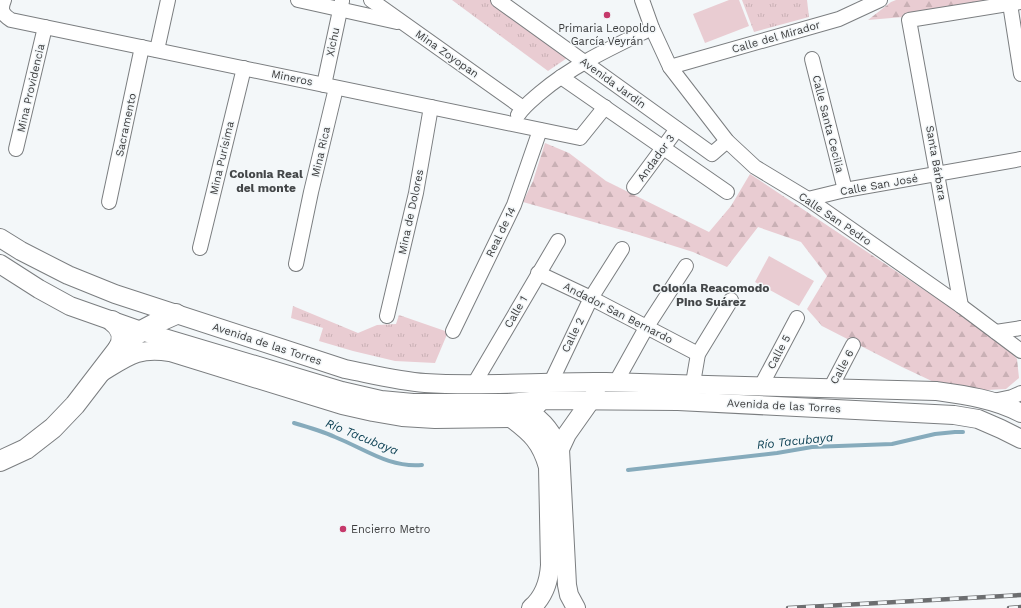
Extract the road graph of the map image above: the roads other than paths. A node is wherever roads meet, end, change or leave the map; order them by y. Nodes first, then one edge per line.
1 (4, 0) edge
2 (168, 0) edge
3 (298, 0) edge
4 (371, 0) edge
5 (498, 0) edge
6 (642, 0) edge
7 (880, 0) edge
8 (1015, 3) edge
9 (341, 5) edge
10 (403, 23) junction
11 (45, 27) junction
12 (652, 28) junction
13 (142, 47) junction
14 (157, 50) junction
15 (812, 59) dead end
16 (584, 62) junction
17 (670, 67) junction
18 (244, 68) junction
19 (1021, 74) edge
20 (561, 77) junction
21 (330, 86) junction
22 (431, 107) junction
23 (523, 108) junction
24 (605, 108) junction
25 (513, 124) junction
26 (677, 129) junction
27 (540, 130) junction
28 (727, 141) junction
29 (663, 148) junction
30 (16, 149) dead end
31 (1021, 159) edge
32 (938, 174) junction
33 (634, 187) dead end
34 (845, 190) junction
35 (727, 192) dead end
36 (808, 199) junction
37 (109, 202) dead end
38 (0, 238) edge
39 (558, 242) dead end
40 (200, 248) dead end
41 (622, 249) dead end
42 (0, 264) edge
43 (296, 264) dead end
44 (686, 266) dead end
45 (538, 273) junction
46 (591, 298) junction
47 (731, 300) dead end
48 (961, 306) junction
49 (176, 314) junction
50 (387, 316) dead end
51 (797, 318) dead end
52 (112, 321) junction
53 (646, 328) junction
54 (1021, 328) edge
55 (453, 331) dead end
56 (141, 332) junction
57 (996, 332) junction
58 (853, 345) dead end
59 (118, 348) junction
60 (1021, 350) edge
61 (698, 354) junction
62 (101, 372) junction
63 (551, 382) junction
64 (611, 382) junction
65 (474, 384) junction
66 (693, 384) junction
67 (761, 386) junction
68 (830, 389) junction
69 (1021, 393) edge
70 (590, 400) junction
71 (992, 401) junction
72 (536, 406) junction
73 (510, 411) junction
74 (1021, 413) edge
75 (1021, 439) edge
76 (560, 449) junction
77 (0, 460) edge
78 (531, 608) edge
79 (576, 608) edge

1 - 11 street, Mineros
2 - 14 street
3 - 9 street
4 - 10 street, Mina Zoyopan
5 - 16 street, Avenida Jardín
6 - 12 street, Calle San Pedro
7 - 17 street, Calle del Mirador
8 - 19 street
8 - 32 street, Santa Bárbara
9 - 10 street
9 - 21 street, Xichu
10 - 23 street, Mina Zoyopan
11 - 13 street, Mineros
11 - 30 street, Mina Providencia
12 - 16 street
12 - 17 street, Calle San Pedro
13 - 14 street, Mineros
13 - 37 street, Sacramento
14 - 18 street, Mineros
15 - 34 street, Calle Santa Cecilia
16 - 20 street
16 - 26 street, Avenida Jardín
17 - 28 street, Calle San Pedro
18 - 21 street, Mineros
18 - 40 street, Mina Purísima
20 - 23 street
20 - 24 street
21 - 22 street, Mineros
21 - 43 street, Mina Rica
22 - 25 street, Mineros
22 - 50 street, Mina de Dolores
23 - 25 street
24 - 27 street, Mineros
24 - 29 street
25 - 27 street, Mineros
26 - 28 street, Avenida Jardín
26 - 29 street, Andador 3
27 - 55 street, Real de 14
28 - 36 street, Calle San Pedro
29 - 33 street, Andador 3
29 - 35 street
31 - 32 street, Calle San José
32 - 34 street, Calle San José
32 - 48 street, Santa Bárbara
34 - 36 street, Calle San José
36 - 48 street, Calle San Pedro
38 - 49 street, Avenida de las Torres
39 - 45 street, Calle 1
41 - 46 street, Calle 2
42 - 52 street, Avenida de las Torres
44 - 53 street
45 - 46 street, Andador San Bernardo
45 - 65 street, Calle 1
46 - 53 street, Andador San Bernardo
46 - 63 street, Calle 2
47 - 61 street
48 - 57 street, Calle San Pedro
49 - 56 main road
49 - 65 street, Avenida de las Torres
51 - 67 street, Calle 5
52 - 56 street, Avenida de las Torres
52 - 59 main road
53 - 61 street, Andador San Bernardo
53 - 64 street
54 - 57 street
56 - 59 main road
56 - 73 street, Avenida de las Torres
57 - 60 street, Calle San Pedro
58 - 68 street, Calle 6
59 - 62 main road
61 - 66 street
62 - 73 street, Avenida de las Torres
62 - 77 main road
63 - 64 street, Avenida de las Torres
63 - 65 street, Avenida de las Torres
63 - 72 street
64 - 66 street, Avenida de las Torres
64 - 70 street
66 - 67 street, Avenida de las Torres
67 - 68 street, Avenida de las Torres
68 - 71 street, Avenida de las Torres
69 - 71 street
70 - 72 street, Avenida de las Torres
70 - 75 street, Avenida de las Torres
70 - 76 street
71 - 74 street, Avenida de las Torres
72 - 73 street, Avenida de las Torres
72 - 76 street
73 - 78 street
76 - 79 street

